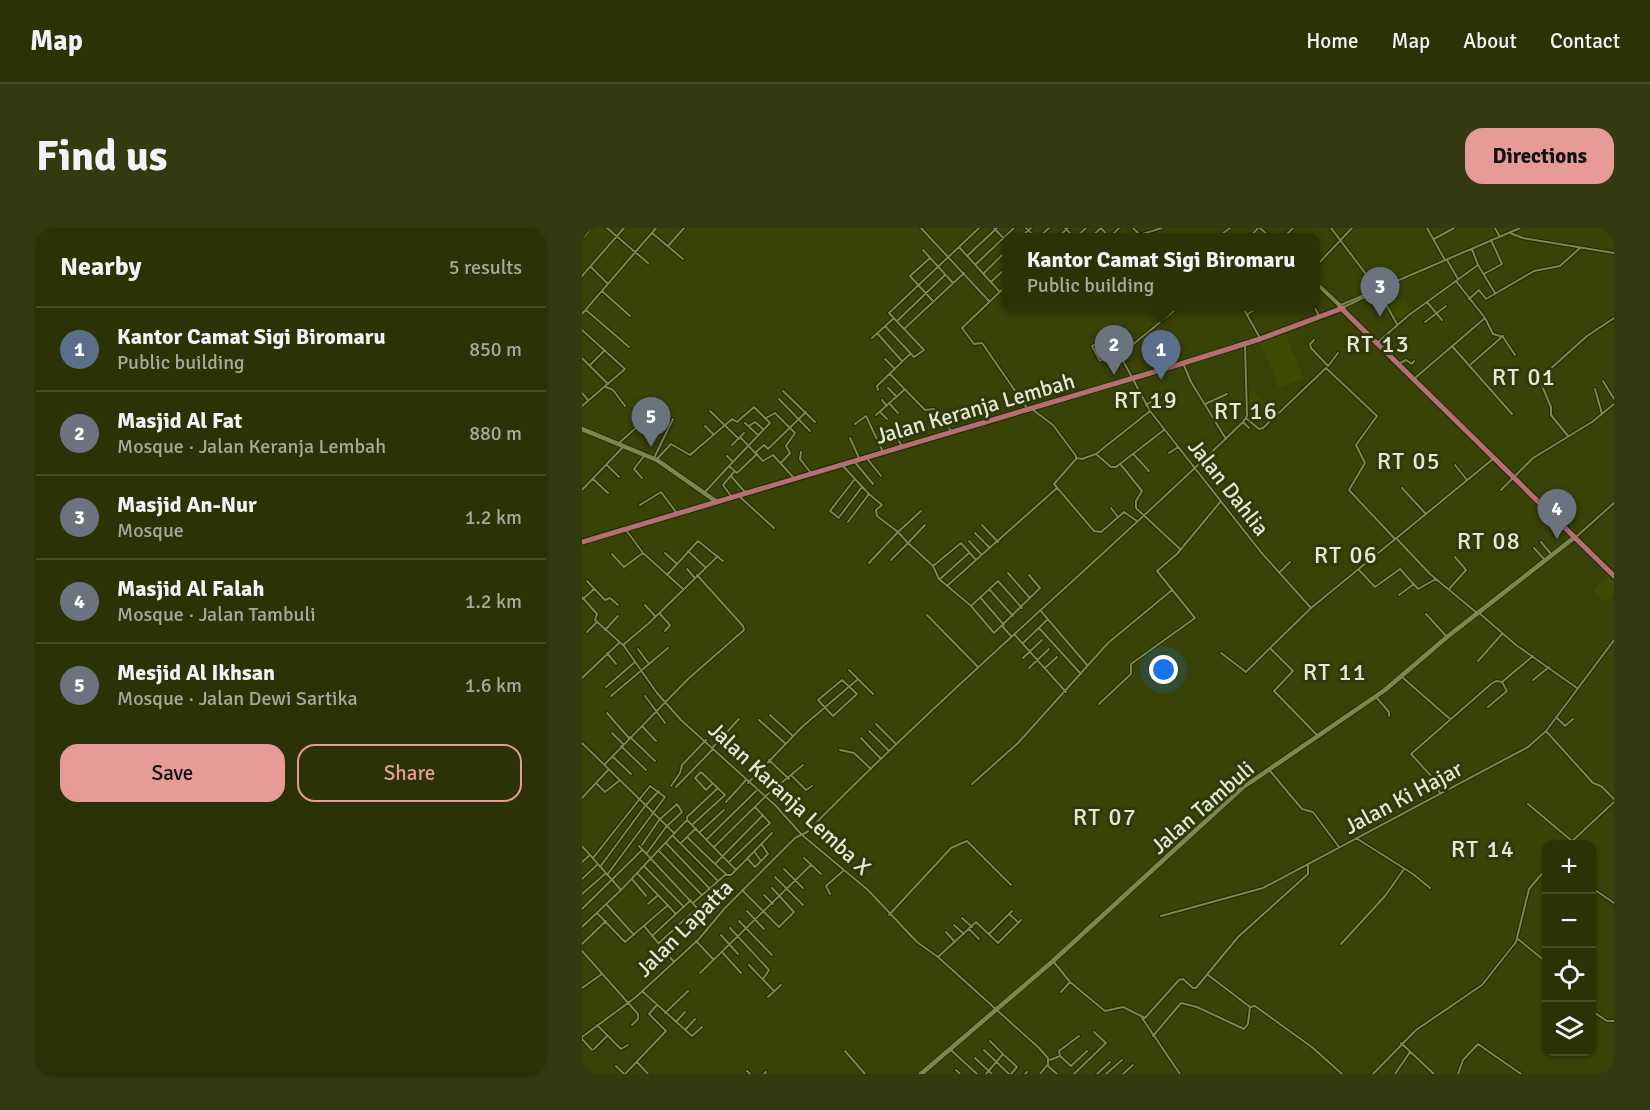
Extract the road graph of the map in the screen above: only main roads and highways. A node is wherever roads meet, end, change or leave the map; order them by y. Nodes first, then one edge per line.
1 (1341, 307) junction
2 (1302, 322) junction
3 (582, 542) edge
4 (1614, 576) edge

1 - 2 main road, Jalan Keranja Lembah
1 - 2 main road
1 - 4 main road
2 - 3 main road, Jalan Keranja Lembah

